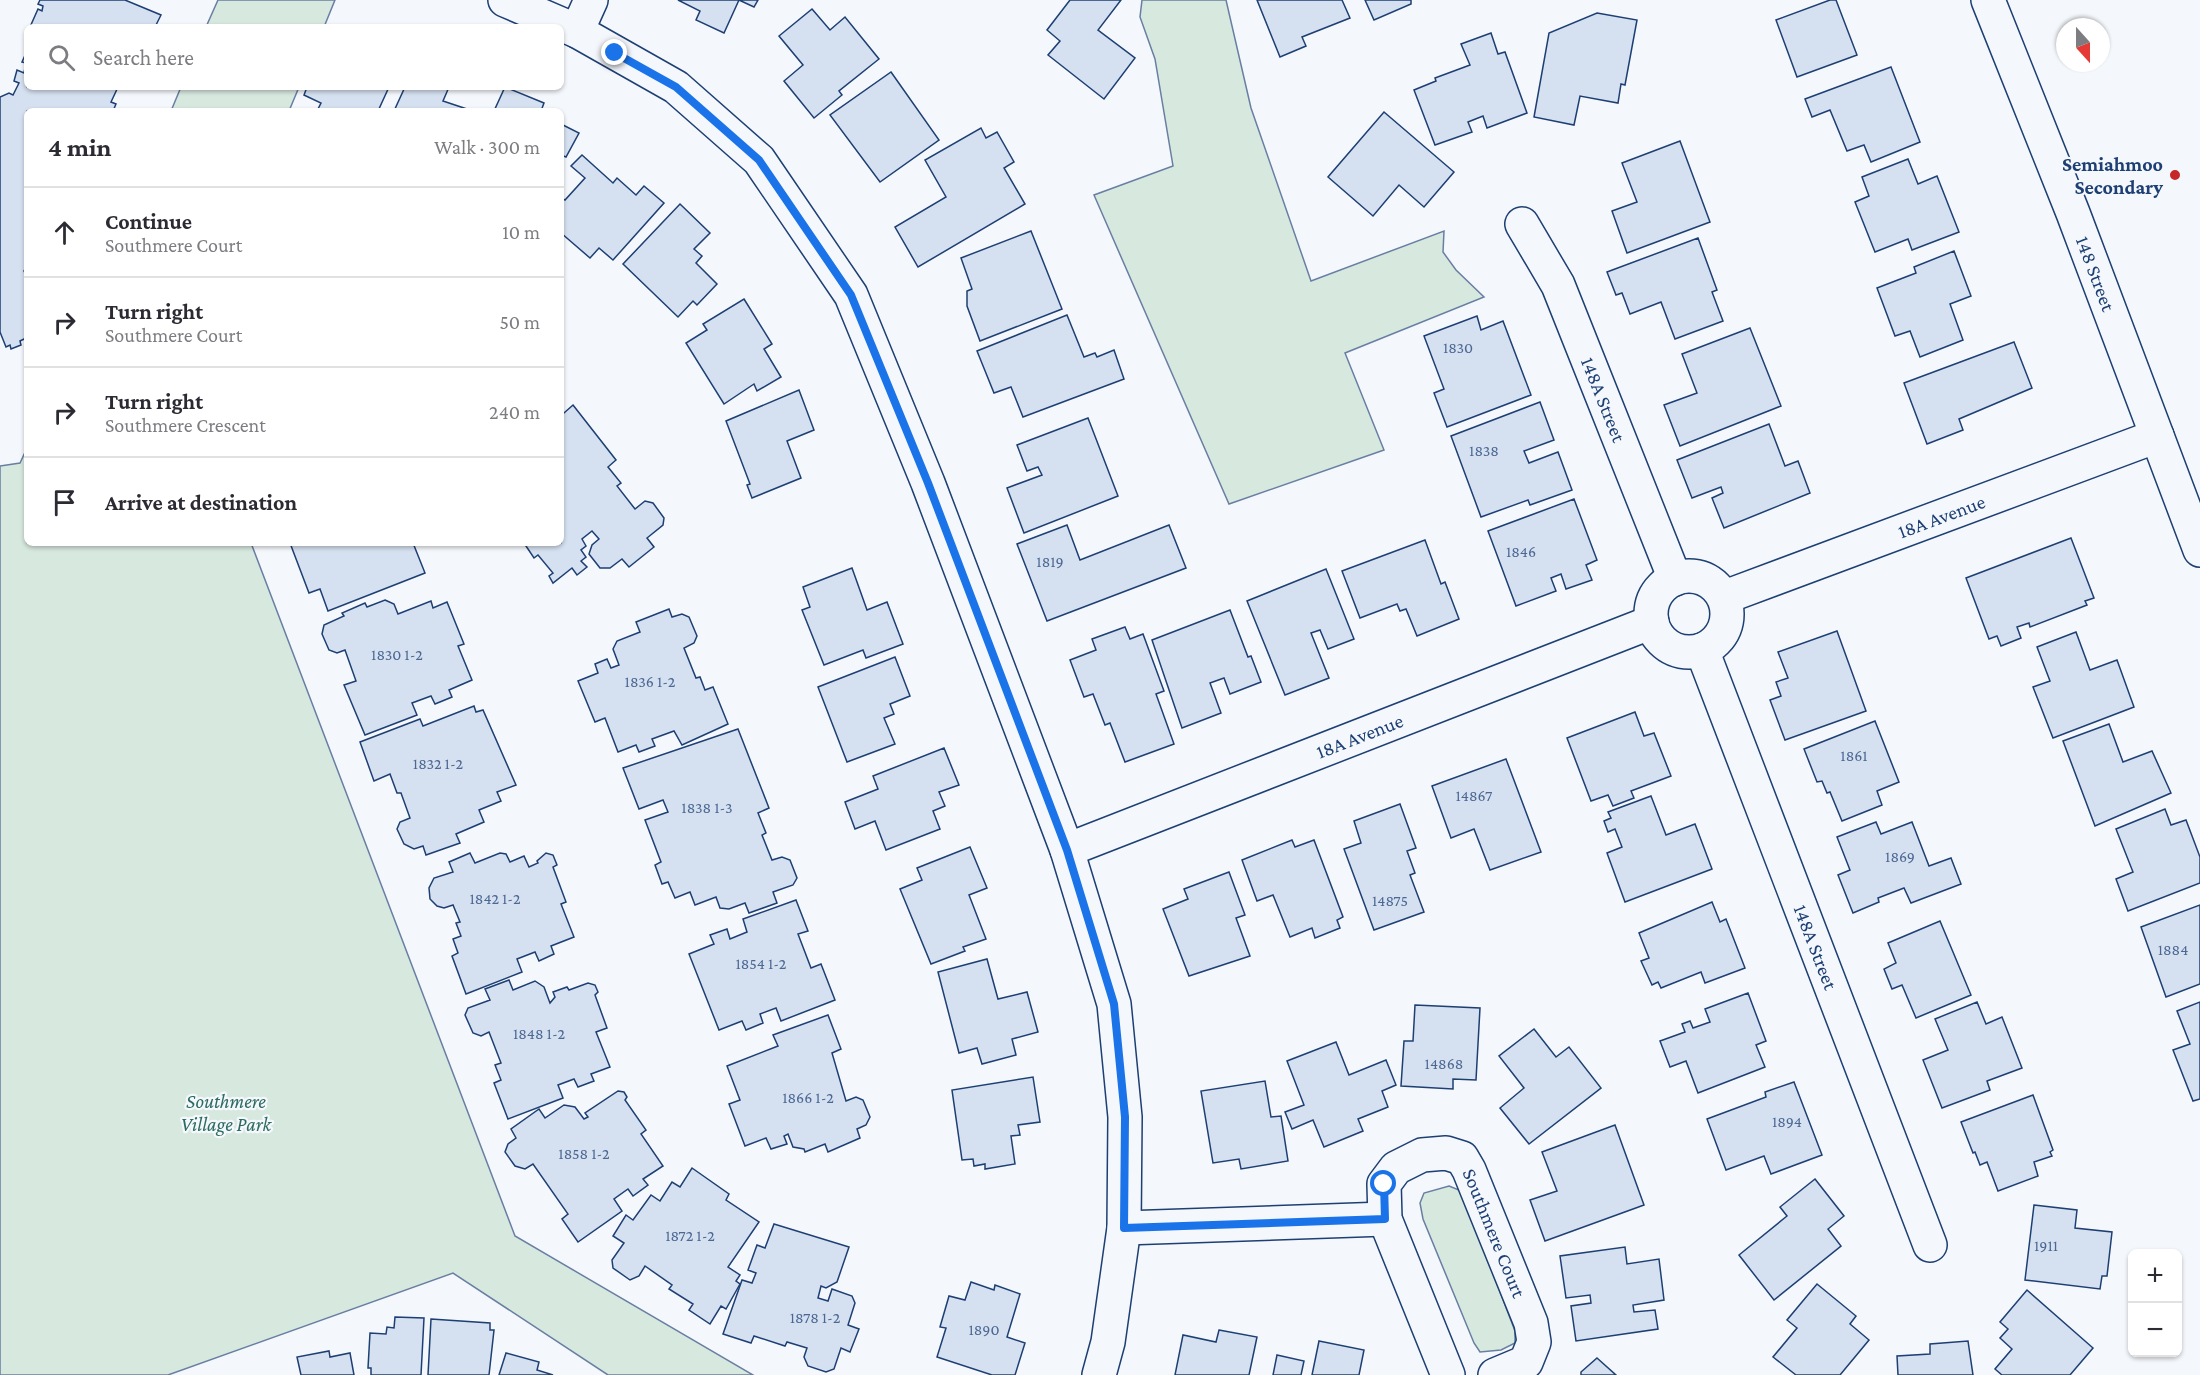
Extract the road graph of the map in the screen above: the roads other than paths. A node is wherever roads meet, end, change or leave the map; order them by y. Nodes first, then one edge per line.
1 (505, 0) edge
2 (591, 0) edge
3 (1988, 0) edge
4 (561, 24) edge
5 (564, 25) edge
6 (577, 31) junction
7 (1522, 225) dead end
8 (2157, 436) junction
9 (2200, 550) edge
10 (1675, 579) junction
11 (1725, 597) junction
12 (1652, 622) junction
13 (1702, 650) junction
14 (1067, 850) junction
15 (1385, 1219) junction
16 (1124, 1228) junction
17 (1930, 1245) dead end
18 (1099, 1375) edge
19 (1448, 1375) edge
20 (1495, 1375) edge

1 - 4 street
2 - 6 street
3 - 8 street, 148 Street
5 - 6 street
6 - 14 street
7 - 10 street, 148A Street
8 - 9 street, 148 Street
8 - 11 street, 18A Avenue
10 - 11 street
10 - 12 street
11 - 13 street
12 - 13 street
12 - 14 street, 18A Avenue
13 - 17 street, 148A Street
14 - 16 street
15 - 16 street
15 - 19 street, Southmere Court
15 - 20 street, Southmere Court
16 - 18 street

